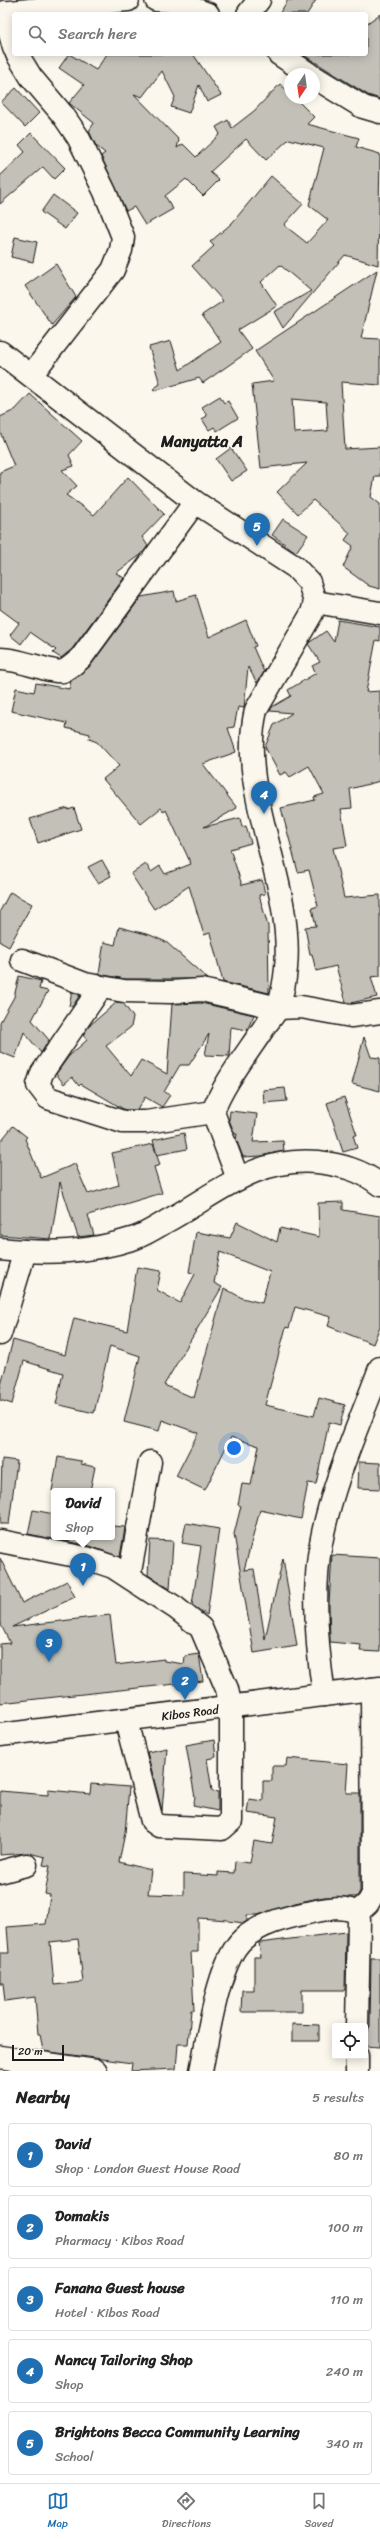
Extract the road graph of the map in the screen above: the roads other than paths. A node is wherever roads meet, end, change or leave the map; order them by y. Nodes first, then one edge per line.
1 (128, 0) edge
2 (156, 0) edge
3 (259, 0) edge
4 (6, 9) edge
5 (203, 12) edge
6 (250, 12) edge
7 (12, 38) edge
8 (18, 56) edge
9 (282, 56) edge
10 (300, 68) edge
11 (320, 81) edge
12 (380, 112) edge
13 (0, 352) edge
14 (32, 374) junction
15 (195, 502) junction
16 (315, 602) junction
17 (380, 613) edge
18 (0, 658) edge
19 (22, 960) dead end
20 (101, 987) junction
21 (278, 1008) junction
22 (380, 1012) edge
23 (213, 1112) junction
24 (238, 1179) junction
25 (380, 1185) edge
26 (0, 1249) edge
27 (25, 1251) junction
28 (0, 1334) edge
29 (380, 1368) edge
30 (150, 1462) dead end
31 (0, 1541) edge
32 (129, 1577) junction
33 (376, 1688) edge
34 (324, 1694) junction
35 (231, 1708) junction
36 (126, 1721) junction
37 (0, 1735) edge
38 (26, 1865) dead end
39 (0, 1872) edge
40 (357, 1913) junction
41 (357, 2023) edge
42 (0, 2056) edge
43 (357, 2059) edge
44 (46, 2068) edge
45 (96, 2071) edge
46 (201, 2071) edge
47 (357, 2071) edge

1 - 4 street
2 - 5 street
3 - 6 street
4 - 7 street
8 - 14 street
9 - 10 street
11 - 12 street
13 - 14 street
14 - 15 street
15 - 16 street
15 - 18 street
16 - 17 street
16 - 21 street
19 - 20 street
20 - 21 street
20 - 23 street
21 - 22 street
21 - 23 street
23 - 24 street
24 - 25 street
24 - 27 street
26 - 27 street
27 - 28 street
29 - 34 street
30 - 32 street
31 - 32 street
32 - 35 street
33 - 34 street, Kibos Road
33 - 40 street
34 - 35 street, Kibos Road
35 - 36 street, Kibos Road
35 - 36 street
36 - 37 street, Kibos Road
38 - 39 street
40 - 41 street
40 - 46 street
42 - 44 street
43 - 47 street
44 - 45 street

